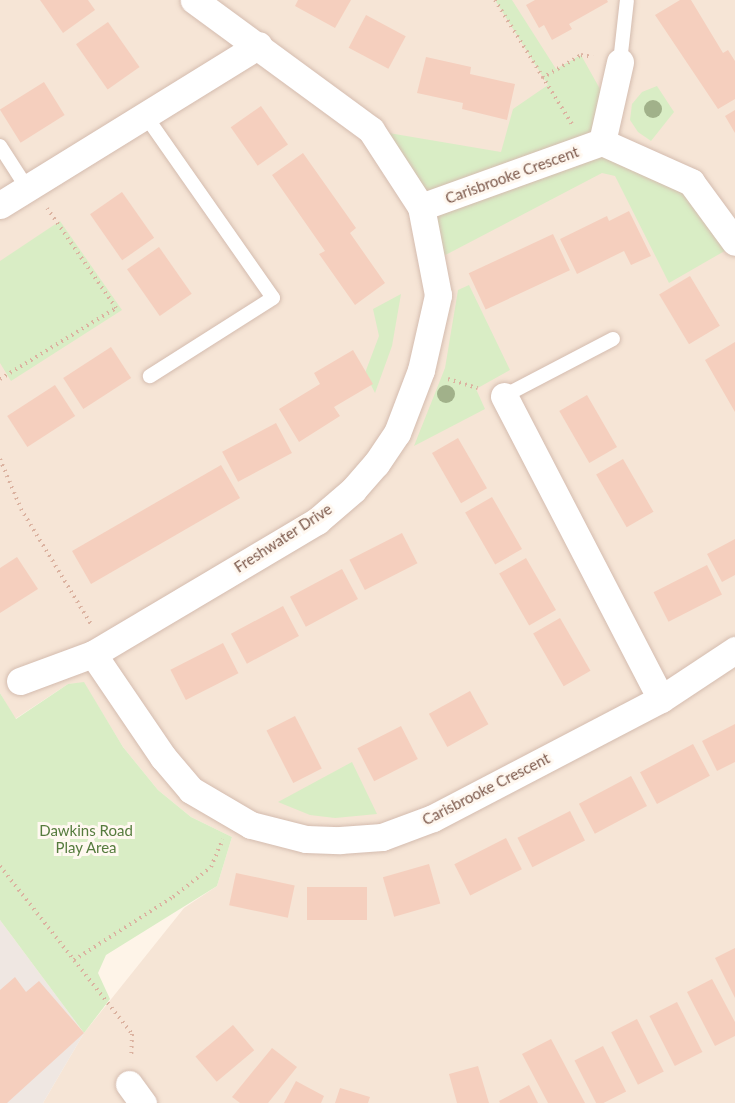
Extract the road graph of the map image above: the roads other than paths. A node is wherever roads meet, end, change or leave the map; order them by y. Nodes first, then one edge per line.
1 (194, 0) edge
2 (627, 0) edge
3 (259, 45) junction
4 (620, 62) joint
5 (145, 115) junction
6 (594, 145) junction
7 (0, 146) edge
8 (29, 187) junction
9 (0, 205) edge
10 (421, 207) junction
11 (732, 232) edge
12 (612, 339) dead end
13 (150, 376) dead end
14 (504, 396) joint
15 (99, 650) junction
16 (735, 650) edge
17 (20, 681) dead end
18 (661, 699) junction

1 - 3 street, Freshwater Drive
2 - 4 lane
3 - 5 street
3 - 10 street, Freshwater Drive
4 - 6 street
5 - 8 street
5 - 13 lane
6 - 10 street, Carisbrooke Crescent
6 - 11 street
7 - 8 lane
8 - 9 street
10 - 15 street, Freshwater Drive
12 - 14 lane
14 - 18 street
15 - 17 street, Freshwater Drive
15 - 18 street, Carisbrooke Crescent
16 - 18 street, Carisbrooke Crescent

